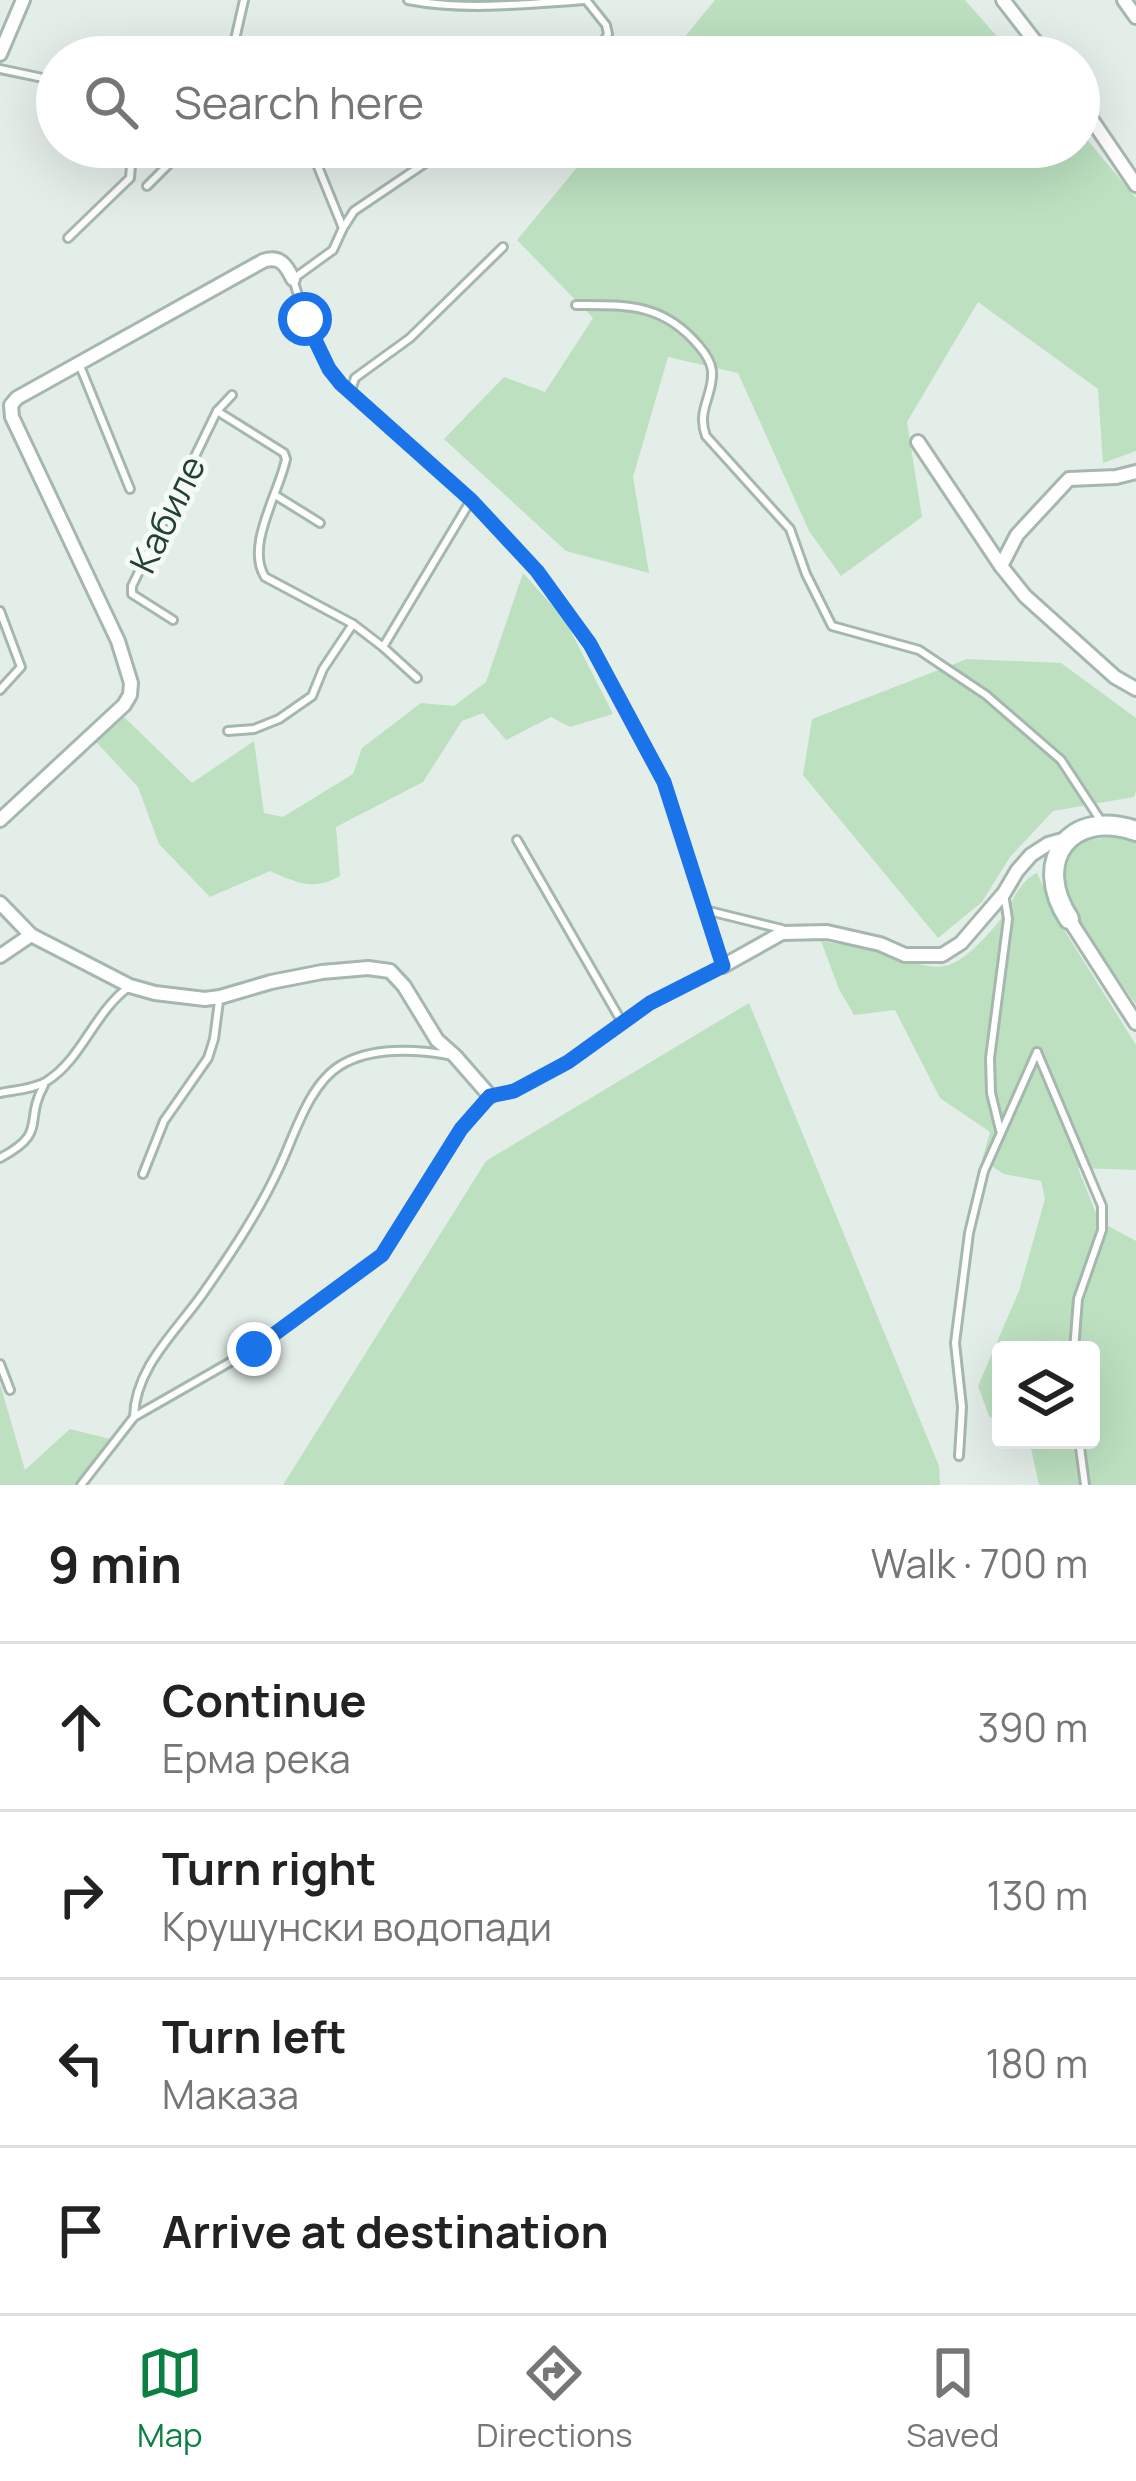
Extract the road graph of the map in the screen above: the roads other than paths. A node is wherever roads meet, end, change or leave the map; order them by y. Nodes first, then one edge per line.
1 (23, 0) edge
2 (244, 0) edge
3 (408, 0) edge
4 (585, 0) edge
5 (1003, 0) edge
6 (1124, 0) edge
7 (1136, 17) edge
8 (236, 36) edge
9 (607, 36) edge
10 (1031, 36) edge
11 (0, 54) edge
12 (0, 69) edge
13 (36, 77) edge
14 (1100, 132) edge
15 (131, 168) edge
16 (165, 168) edge
17 (319, 168) edge
18 (418, 168) edge
19 (1136, 185) edge
20 (147, 186) dead end
21 (343, 228) junction
22 (68, 238) dead end
23 (503, 247) dead end
24 (293, 278) junction
25 (576, 305) dead end
26 (78, 362) junction
27 (351, 393) junction
28 (232, 394) dead end
29 (217, 411) junction
30 (918, 442) dead end
31 (1136, 472) edge
32 (130, 489) dead end
33 (275, 495) junction
34 (471, 500) junction
35 (320, 523) dead end
36 (1001, 566) junction
37 (0, 611) edge
38 (173, 620) dead end
39 (352, 624) junction
40 (383, 647) junction
41 (416, 677) dead end
42 (1136, 689) edge
43 (0, 690) edge
44 (229, 731) dead end
45 (0, 820) edge
46 (1105, 826) junction
47 (1136, 831) edge
48 (1066, 839) junction
49 (518, 840) dead end
50 (1004, 893) junction
51 (0, 903) edge
52 (705, 910) junction
53 (1069, 919) joint
54 (797, 933) junction
55 (31, 935) junction
56 (0, 956) edge
57 (723, 966) junction
58 (130, 986) junction
59 (220, 997) junction
60 (1136, 1023) edge
61 (623, 1024) junction
62 (455, 1056) junction
63 (46, 1082) junction
64 (0, 1093) edge
65 (490, 1096) junction
66 (1001, 1133) junction
67 (0, 1158) edge
68 (143, 1174) dead end
69 (1075, 1341) edge
70 (0, 1364) edge
71 (10, 1390) dead end
72 (134, 1418) junction
73 (1080, 1449) edge
74 (959, 1456) dead end
75 (81, 1485) edge
76 (1085, 1485) edge

1 - 11 street
2 - 8 lane
3 - 4 lane
4 - 9 lane
5 - 10 street
6 - 7 street
12 - 13 lane
14 - 19 street
15 - 22 lane
16 - 20 lane
17 - 21 lane
18 - 21 lane
21 - 24 lane
23 - 27 lane
24 - 26 street
24 - 27 lane
25 - 46 lane
26 - 32 lane
26 - 45 street
27 - 34 lane
28 - 29 lane, Кабиле
29 - 33 lane
29 - 38 lane, Кабиле
30 - 36 street
31 - 36 street
33 - 35 lane
33 - 39 lane
34 - 40 lane
34 - 52 lane
36 - 42 street
37 - 43 lane
39 - 40 lane
39 - 44 lane
40 - 41 lane
46 - 47 street
46 - 48 street
48 - 50 street
48 - 53 street
49 - 61 lane
50 - 54 street
50 - 66 lane
51 - 55 street
52 - 54 lane
52 - 57 lane
53 - 60 street
54 - 57 street
55 - 56 street
55 - 58 street
57 - 61 lane
58 - 59 street
58 - 63 lane
59 - 62 street
59 - 68 lane
61 - 65 lane
62 - 65 street
62 - 72 lane
63 - 64 lane
63 - 67 lane
65 - 72 lane
66 - 69 lane
66 - 74 lane
70 - 71 lane
72 - 75 lane
73 - 76 lane

